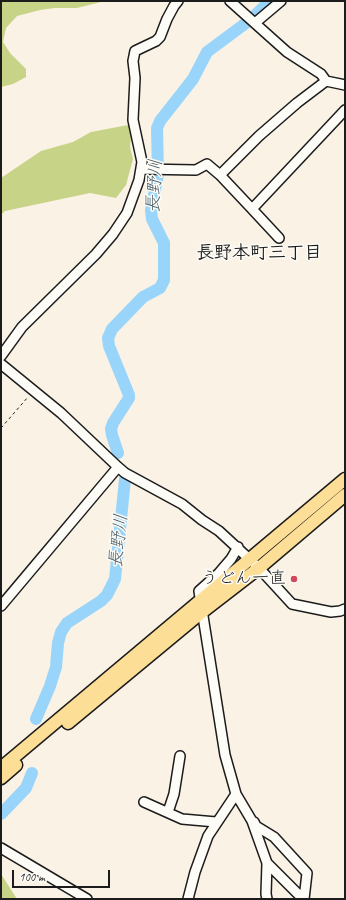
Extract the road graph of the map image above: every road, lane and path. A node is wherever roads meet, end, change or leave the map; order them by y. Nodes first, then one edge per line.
1 (178, 1) edge
2 (230, 1) edge
3 (281, 1) edge
4 (255, 23) junction
5 (326, 81) junction
6 (345, 85) edge
7 (345, 110) edge
8 (141, 169) junction
9 (220, 175) junction
10 (252, 209) junction
11 (279, 238) dead end
12 (1, 356) edge
13 (1, 364) edge
14 (33, 390) junction
15 (1, 428) edge
16 (118, 467) junction
17 (345, 479) edge
18 (345, 495) edge
19 (238, 547) junction
20 (249, 559) junction
21 (259, 568) junction
22 (200, 600) junction
23 (1, 606) edge
24 (345, 609) edge
25 (202, 612) junction
26 (180, 756) dead end
27 (1, 768) edge
28 (1, 778) edge
29 (236, 794) junction
30 (144, 802) dead end
31 (168, 812) junction
32 (252, 821) junction
33 (216, 822) junction
34 (1, 848) edge
35 (267, 863) junction
36 (87, 899) edge
37 (188, 899) edge
38 (267, 899) edge
39 (304, 899) edge

1 - 8 street
2 - 4 street
3 - 4 street
4 - 5 street
5 - 6 street
5 - 9 street
7 - 10 street
8 - 9 street
8 - 12 street
9 - 10 street
10 - 11 street
13 - 14 street
14 - 15 path
14 - 16 street
16 - 19 street
16 - 23 street
17 - 20 main road
18 - 21 main road
19 - 20 street
19 - 22 street
20 - 21 street
20 - 22 main road
21 - 24 street
21 - 25 main road
22 - 25 street
22 - 27 main road
25 - 28 main road
25 - 29 street
26 - 31 street
29 - 32 street
29 - 33 street
30 - 31 street
31 - 33 street
32 - 35 street
32 - 39 street
33 - 37 street
34 - 36 street
35 - 38 street
35 - 39 street

